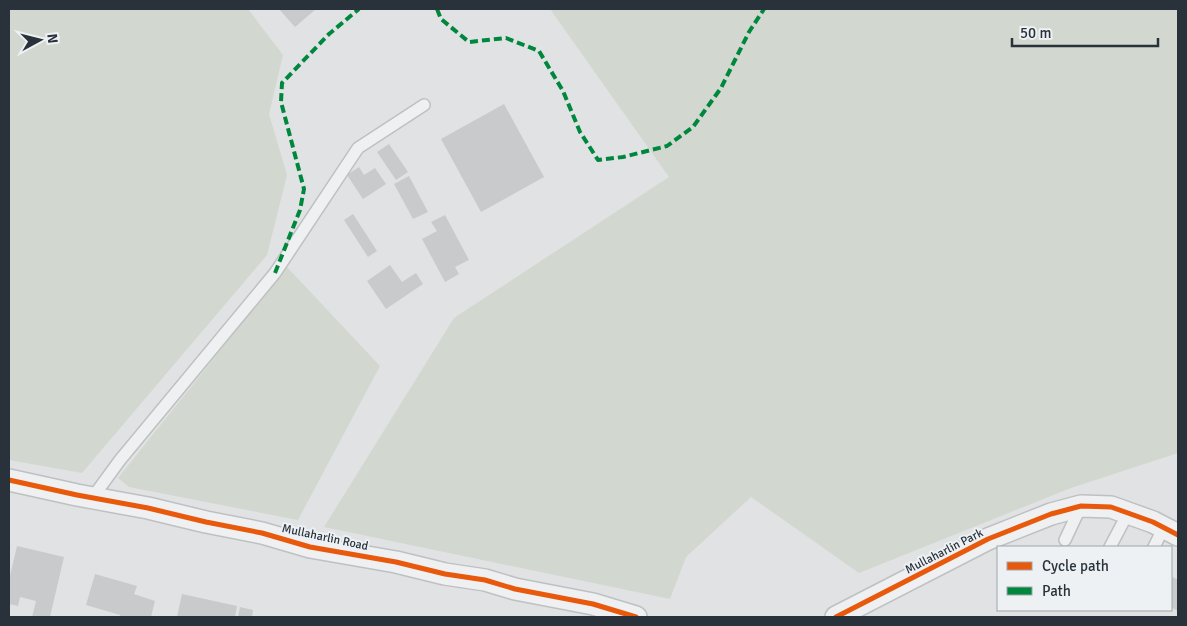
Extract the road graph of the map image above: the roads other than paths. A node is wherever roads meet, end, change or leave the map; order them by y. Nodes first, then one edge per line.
1 (424, 105) dead end
2 (9, 480) edge
3 (93, 497) junction
4 (1081, 506) junction
5 (1128, 513) junction
6 (1171, 531) edge
7 (1065, 540) dead end
8 (1111, 546) edge
9 (1155, 546) edge
10 (636, 617) edge
11 (836, 617) edge

1 - 3 lane
2 - 3 street, Mullaharlin Road
3 - 10 street, Mullaharlin Road
4 - 5 street, Mullaharlin Park
4 - 7 lane
4 - 11 street, Mullaharlin Park
5 - 6 street, Mullaharlin Park
5 - 8 lane
6 - 9 lane

